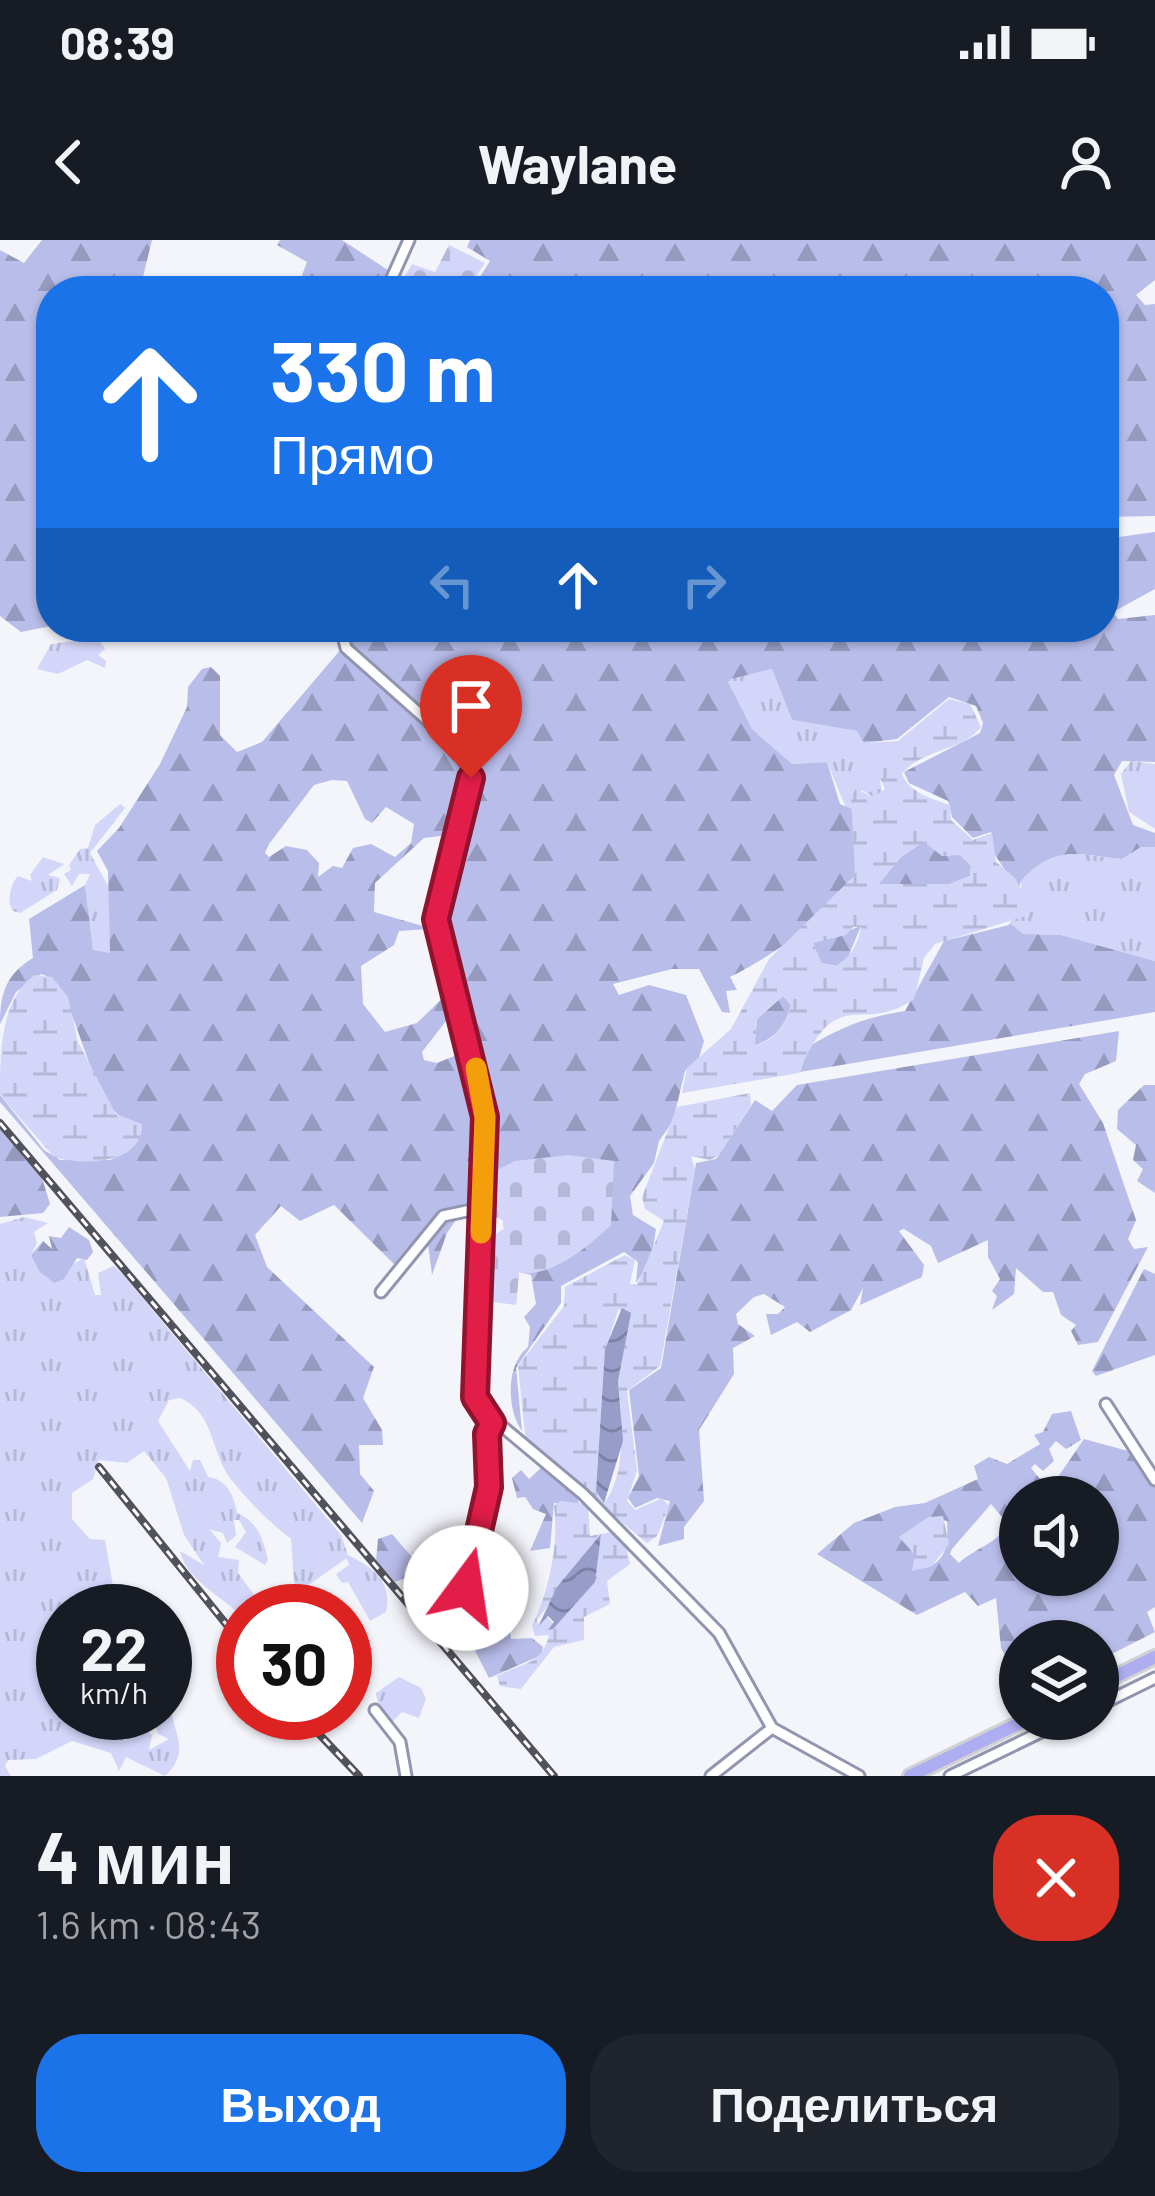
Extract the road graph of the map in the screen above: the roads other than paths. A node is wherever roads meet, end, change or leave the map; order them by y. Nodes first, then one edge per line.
1 (409, 240) edge
2 (393, 276) edge
3 (346, 642) edge
4 (481, 1208) junction
5 (381, 1292) dead end
6 (1106, 1404) dead end
7 (492, 1423) junction
8 (1155, 1480) edge
9 (462, 1632) dead end
10 (1155, 1658) edge
11 (1119, 1675) edge
12 (1155, 1678) edge
13 (1119, 1696) edge
14 (375, 1710) dead end
15 (772, 1728) junction
16 (999, 1733) edge
17 (1025, 1740) edge
18 (406, 1776) edge
19 (711, 1776) edge
20 (859, 1776) edge
21 (910, 1776) edge
22 (950, 1776) edge

1 - 2 street
3 - 4 street
4 - 5 street
4 - 7 street
6 - 8 street
7 - 9 street
7 - 15 street
10 - 11 main road
12 - 13 street
14 - 18 street
15 - 19 street
15 - 20 street
16 - 21 main road
17 - 22 street

